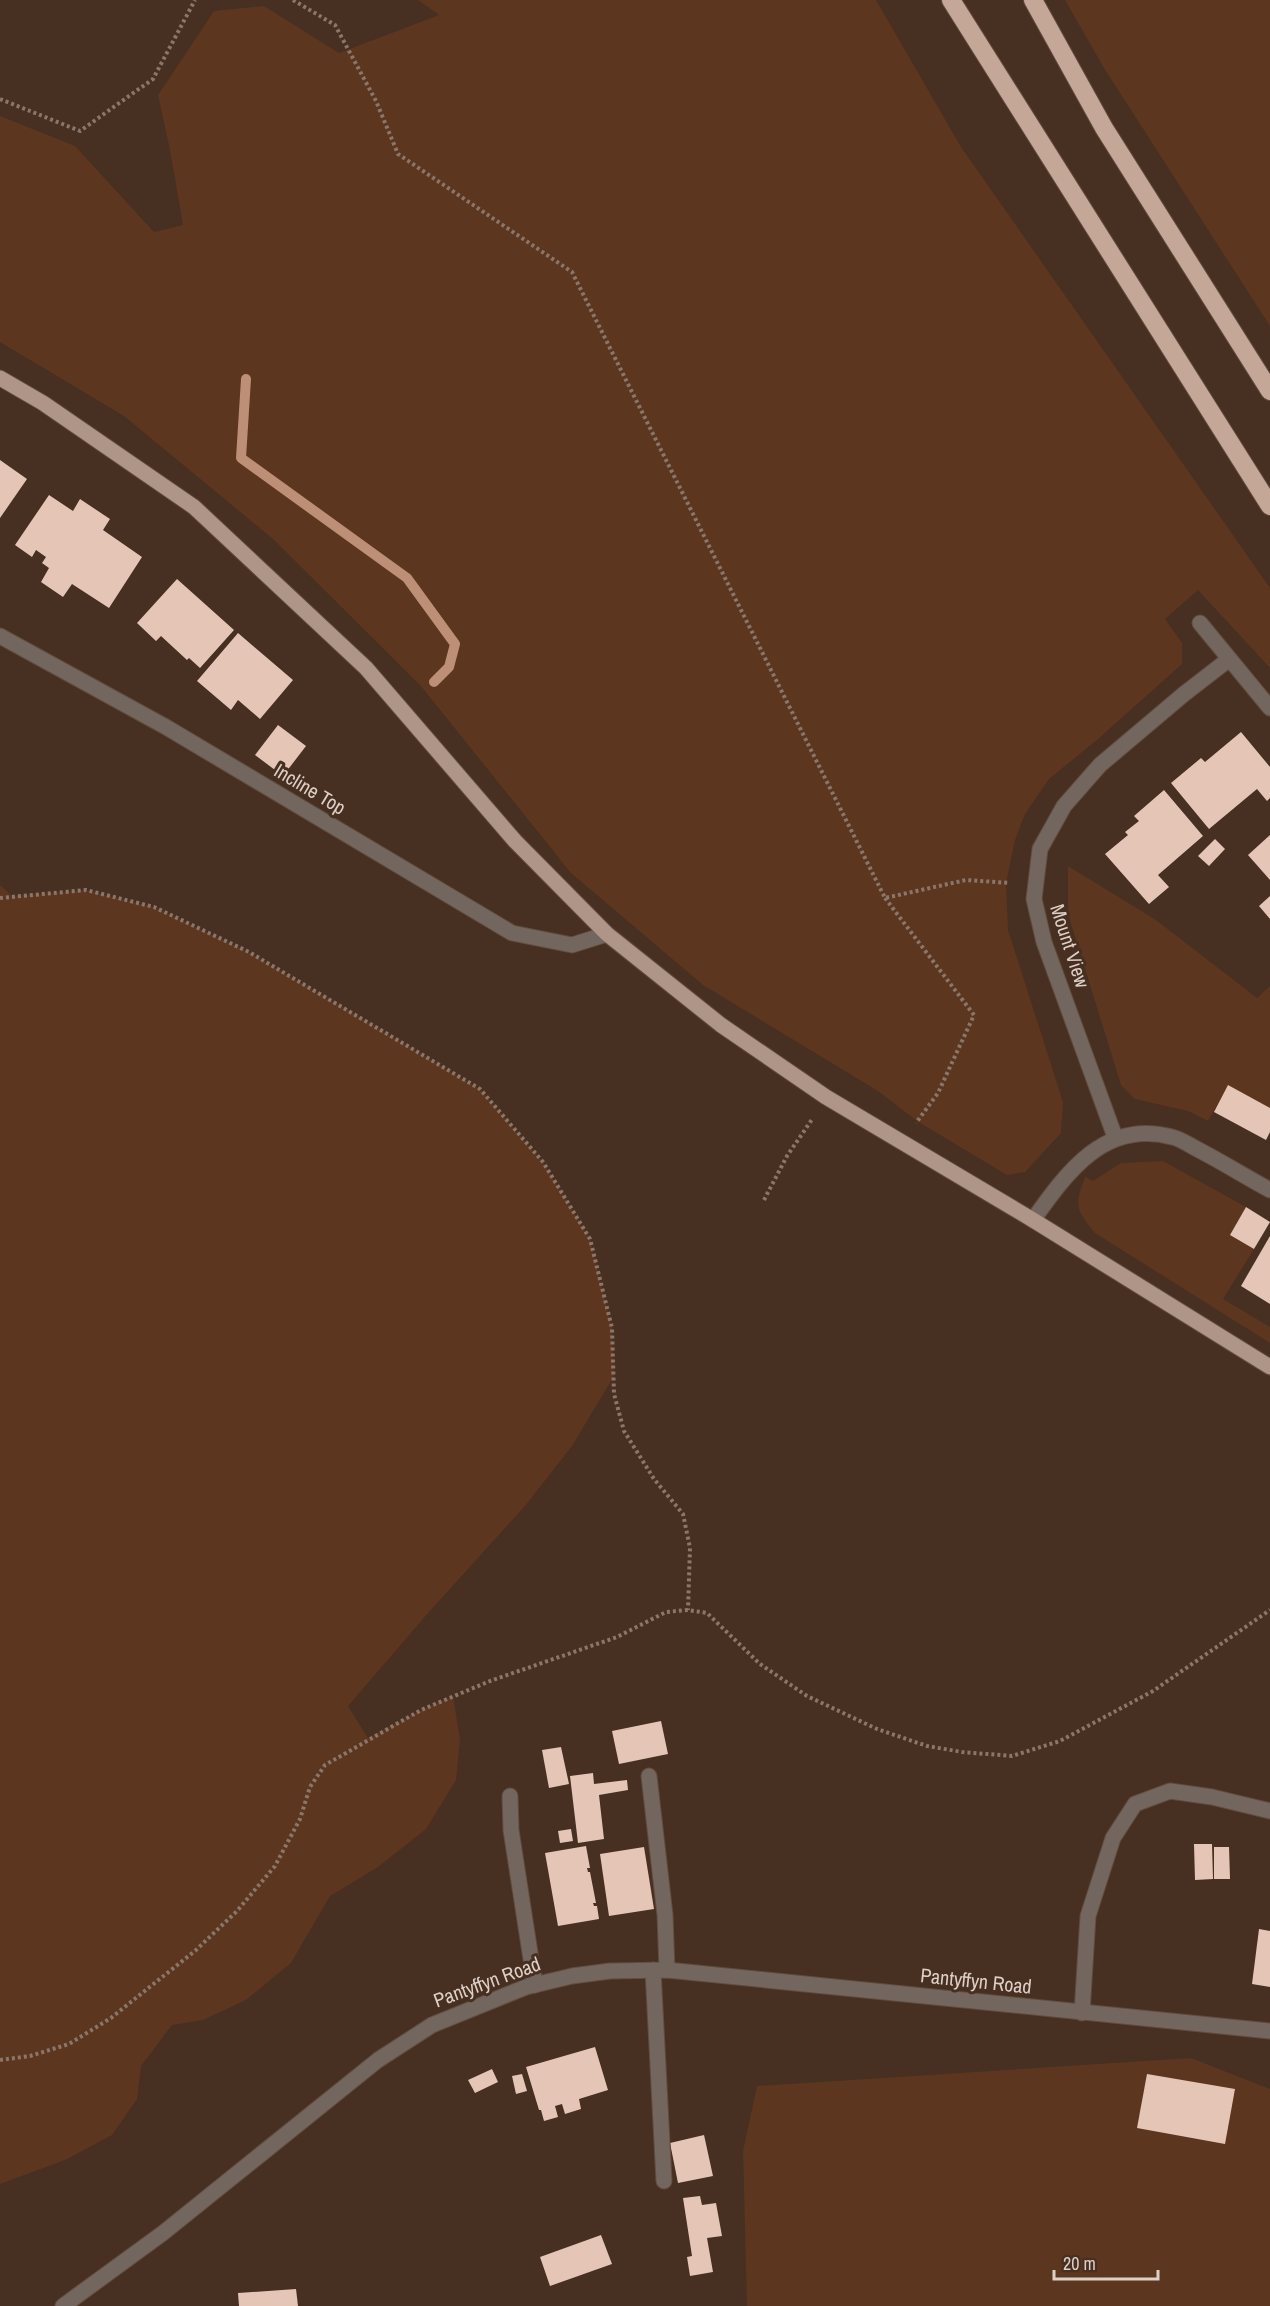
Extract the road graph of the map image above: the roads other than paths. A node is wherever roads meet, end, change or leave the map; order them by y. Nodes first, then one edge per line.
1 (951, 0) edge
2 (1033, 0) edge
3 (0, 378) edge
4 (1270, 391) edge
5 (1270, 506) edge
6 (1200, 623) dead end
7 (0, 636) edge
8 (1228, 660) junction
9 (1270, 708) edge
10 (607, 934) junction
11 (1115, 1137) junction
12 (1270, 1190) edge
13 (1033, 1220) junction
14 (1270, 1367) edge
15 (649, 1776) dead end
16 (510, 1796) dead end
17 (1270, 1811) edge
18 (660, 1970) junction
19 (535, 1984) junction
20 (1083, 2013) junction
21 (1270, 2031) edge
22 (664, 2181) dead end
23 (63, 2306) edge

1 - 5 highway
2 - 4 highway
3 - 10 main road
6 - 8 street
7 - 10 street, Incline Top
8 - 9 street
8 - 11 street, Mount View
10 - 13 main road
11 - 12 street
11 - 13 street
13 - 14 main road
15 - 18 street
16 - 19 street
17 - 20 street
18 - 19 street, Pantyffyn Road
18 - 20 street, Pantyffyn Road
18 - 22 street
19 - 23 street, Pantyffyn Road
20 - 21 street, Pantyffyn Road

